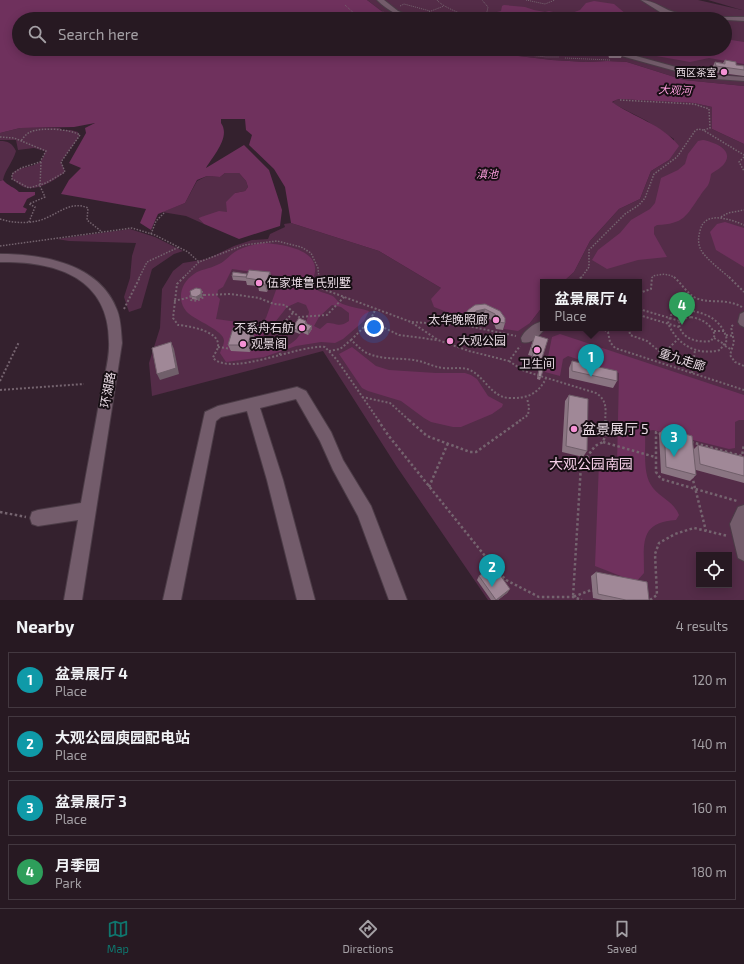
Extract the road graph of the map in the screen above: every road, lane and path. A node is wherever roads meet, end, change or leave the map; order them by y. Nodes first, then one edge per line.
1 (380, 0) edge
2 (437, 0) edge
3 (482, 0) edge
4 (526, 0) edge
5 (555, 0) edge
6 (644, 0) edge
7 (654, 1) edge
8 (345, 5) dead end
9 (400, 6) dead end
10 (444, 6) junction
11 (430, 11) joint
12 (353, 12) edge
13 (396, 12) edge
14 (459, 12) edge
15 (487, 12) edge
16 (663, 12) edge
17 (732, 18) edge
18 (744, 19) edge
19 (542, 56) edge
20 (629, 56) edge
21 (612, 60) dead end
22 (744, 79) edge
23 (620, 100) dead end
24 (703, 130) junction
25 (0, 137) edge
26 (21, 141) junction
27 (744, 156) edge
28 (40, 162) junction
29 (744, 171) edge
30 (40, 186) junction
31 (744, 210) edge
32 (164, 213) dead end
33 (722, 217) junction
34 (0, 219) edge
35 (29, 222) junction
36 (744, 225) edge
37 (102, 232) junction
38 (151, 234) junction
39 (0, 246) edge
40 (179, 247) junction
41 (0, 258) edge
42 (199, 262) junction
43 (580, 279) edge
44 (642, 292) edge
45 (744, 292) edge
46 (204, 294) junction
47 (191, 297) junction
48 (344, 297) junction
49 (174, 301) junction
50 (376, 308) junction
51 (124, 309) dead end
52 (744, 309) edge
53 (642, 310) edge
54 (293, 313) junction
55 (642, 316) edge
56 (669, 318) junction
57 (370, 321) junction
58 (741, 321) edge
59 (411, 322) junction
60 (680, 322) junction
61 (668, 324) junction
62 (540, 327) dead end
63 (679, 327) junction
64 (606, 331) edge
65 (629, 331) edge
66 (714, 331) junction
67 (725, 331) junction
68 (726, 335) junction
69 (734, 336) junction
70 (526, 338) junction
71 (714, 338) junction
72 (277, 340) junction
73 (351, 340) junction
74 (438, 340) junction
75 (677, 340) junction
76 (19, 342) dead end
77 (725, 345) junction
78 (218, 347) junction
79 (234, 349) edge
80 (248, 350) edge
81 (695, 350) junction
82 (732, 350) junction
83 (329, 351) junction
84 (280, 355) junction
85 (509, 361) junction
86 (744, 366) edge
87 (692, 373) junction
88 (546, 378) junction
89 (0, 381) edge
90 (84, 384) dead end
91 (0, 390) edge
92 (744, 390) edge
93 (362, 396) junction
94 (527, 398) junction
95 (252, 404) junction
96 (662, 434) dead end
97 (603, 442) junction
98 (448, 443) junction
99 (744, 444) edge
100 (689, 449) edge
101 (742, 456) junction
102 (656, 457) junction
103 (744, 459) edge
104 (692, 473) edge
105 (429, 487) junction
106 (694, 488) junction
107 (744, 503) edge
108 (88, 510) junction
109 (0, 512) edge
110 (744, 513) edge
111 (38, 518) joint
112 (706, 531) junction
113 (743, 546) edge
114 (598, 592) edge
115 (573, 597) junction
116 (73, 600) edge
117 (172, 600) edge
118 (306, 600) edge
119 (398, 600) edge
120 (582, 600) edge
121 (650, 600) edge

1 - 13 street
2 - 10 path
3 - 15 path
4 - 5 path
6 - 7 street
7 - 16 street
8 - 12 path
9 - 11 path
10 - 11 path
10 - 14 path
17 - 18 street
19 - 21 path
20 - 22 street
23 - 24 path
24 - 27 path
24 - 43 path
25 - 26 path
26 - 28 path
26 - 30 path
27 - 29 path
28 - 30 path
28 - 30 path
30 - 35 path
31 - 33 path
32 - 38 path
33 - 36 path
33 - 45 path
34 - 35 path
35 - 37 path
37 - 38 path
37 - 39 path
38 - 40 path
40 - 42 path
40 - 51 path
41 - 108 street, 环湖路
42 - 48 path
42 - 49 path
44 - 52 path
46 - 47 path
46 - 47 path
46 - 54 path
47 - 49 path
48 - 50 path
48 - 54 path
49 - 78 path
50 - 57 path
50 - 59 path
53 - 56 path
54 - 72 path
55 - 61 path
56 - 60 path
56 - 61 path
56 - 67 path
57 - 73 path
57 - 74 path
58 - 69 path
59 - 70 path
59 - 74 path
60 - 63 path
60 - 66 path
61 - 63 path
61 - 75 path
62 - 70 street
63 - 71 path
64 - 87 path, 重九走廊
65 - 75 path
66 - 67 path
66 - 71 path
67 - 68 path
68 - 69 path
68 - 77 path
69 - 82 path
70 - 85 path
71 - 77 path
72 - 80 path
72 - 84 path
73 - 83 path
73 - 94 path
74 - 85 path
75 - 81 path
76 - 89 path
77 - 81 path
77 - 82 path
78 - 79 path
78 - 84 path
81 - 87 path
82 - 86 path
83 - 84 path
83 - 93 path
85 - 88 path
87 - 92 path, 重九走廊
88 - 94 path
88 - 97 path
90 - 91 path
93 - 98 path
93 - 105 path
94 - 98 path
95 - 117 street
95 - 118 street
95 - 119 street
96 - 102 path
97 - 102 path
97 - 115 path
98 - 105 path
99 - 101 path
100 - 101 path
101 - 103 path
102 - 106 path
104 - 106 path
105 - 115 path
106 - 107 path
106 - 112 path
108 - 111 street
108 - 116 street, 环湖路
109 - 111 path
110 - 113 street
112 - 113 path
112 - 121 path
114 - 115 path
115 - 120 path

